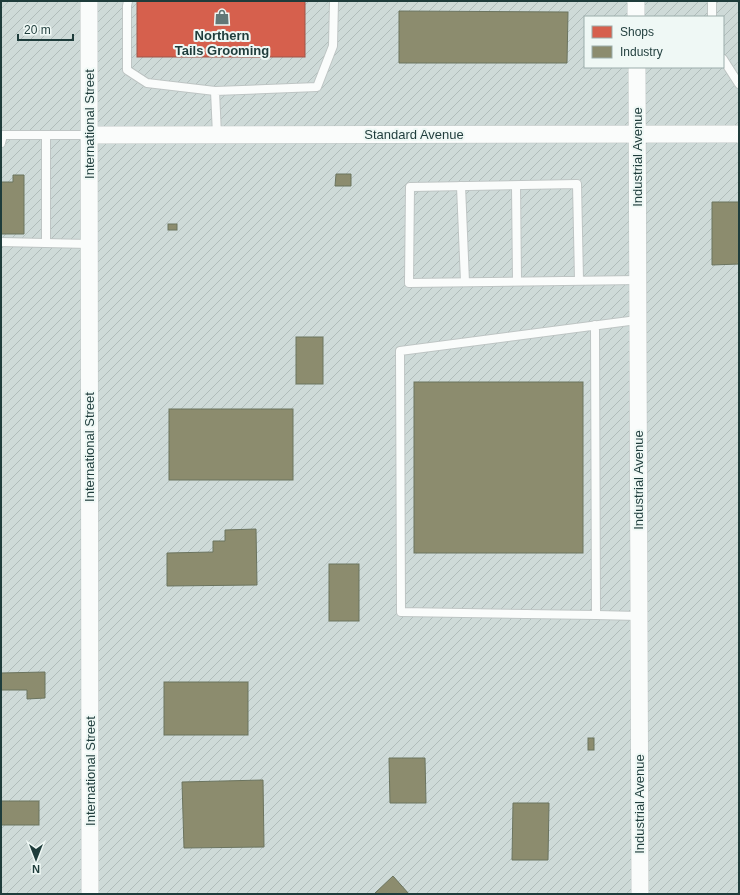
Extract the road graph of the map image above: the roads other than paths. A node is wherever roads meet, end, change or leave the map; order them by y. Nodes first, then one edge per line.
1 (89, 1) edge
2 (128, 1) edge
3 (334, 1) edge
4 (636, 1) edge
5 (712, 1) edge
6 (636, 16) edge
7 (712, 16) edge
8 (724, 61) edge
9 (636, 68) edge
10 (739, 84) edge
11 (215, 91) junction
12 (638, 134) junction
13 (739, 134) edge
14 (46, 135) junction
15 (89, 135) junction
16 (217, 135) junction
17 (2, 138) edge
18 (461, 186) junction
19 (516, 186) junction
20 (1, 242) edge
21 (46, 243) junction
22 (89, 244) junction
23 (579, 280) junction
24 (638, 280) junction
25 (517, 281) junction
26 (465, 282) junction
27 (637, 320) junction
28 (595, 325) junction
29 (596, 615) junction
30 (639, 616) junction
31 (90, 894) edge
32 (640, 894) edge

1 - 15 street, International Street
2 - 11 lane
3 - 11 lane
4 - 6 street
5 - 7 lane
8 - 10 lane
9 - 12 street, Industrial Avenue
11 - 16 lane
12 - 13 street, Standard Avenue
12 - 16 street, Standard Avenue
12 - 24 street, Industrial Avenue
14 - 15 lane
14 - 17 lane
14 - 21 lane
15 - 16 street, Standard Avenue
15 - 22 street, International Street
18 - 19 lane
18 - 26 lane
18 - 26 lane
19 - 23 lane
19 - 25 lane
20 - 21 lane
21 - 22 lane
22 - 31 street, International Street
23 - 24 lane
23 - 25 lane
24 - 27 street, Industrial Avenue
25 - 26 lane
27 - 28 lane
27 - 30 street, Industrial Avenue
28 - 29 lane
28 - 29 lane
29 - 30 lane
30 - 32 street, Industrial Avenue

